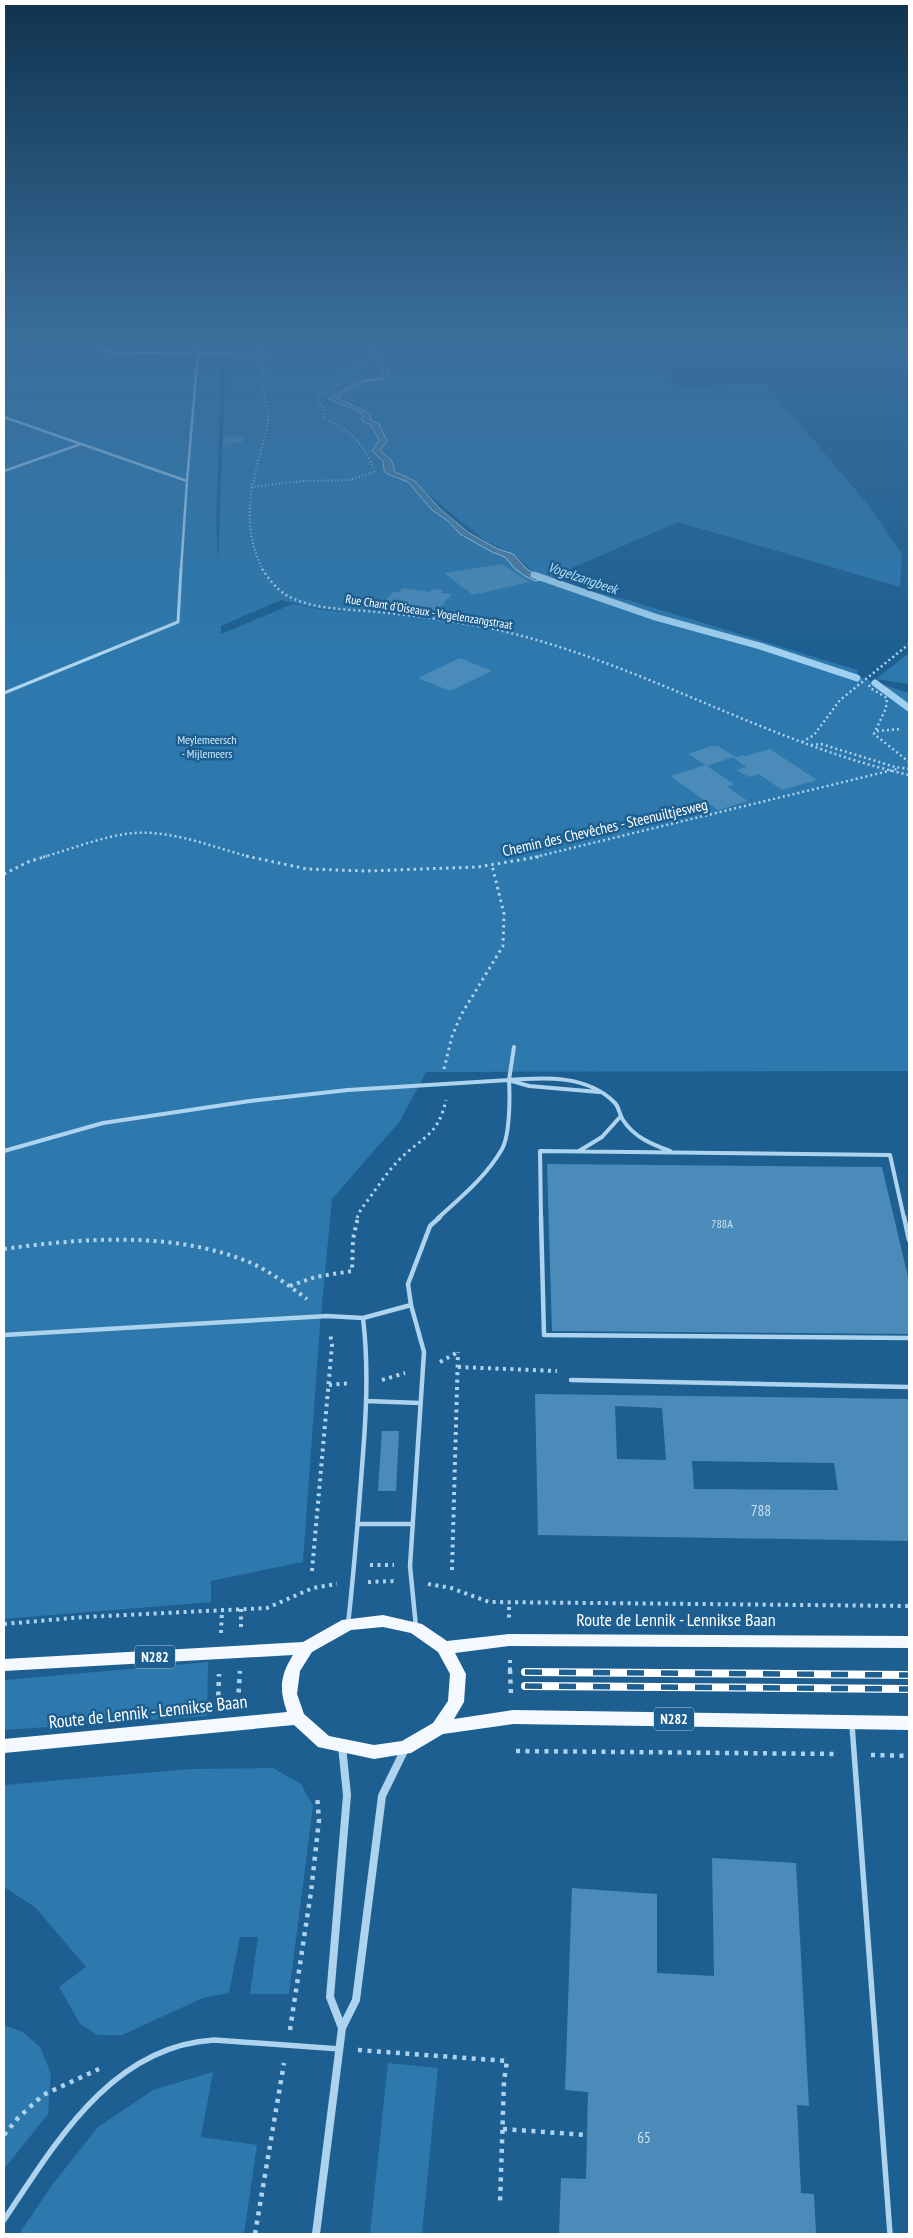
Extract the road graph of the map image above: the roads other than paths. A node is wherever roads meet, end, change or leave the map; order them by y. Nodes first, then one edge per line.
1 (80, 444) edge
2 (82, 444) edge
3 (190, 444) edge
4 (4, 471) edge
5 (187, 481) junction
6 (4, 693) edge
7 (514, 1047) dead end
8 (509, 1080) junction
9 (600, 1092) junction
10 (620, 1116) junction
11 (4, 1151) edge
12 (577, 1151) junction
13 (674, 1153) junction
14 (909, 1240) edge
15 (411, 1305) junction
16 (363, 1318) junction
17 (4, 1335) edge
18 (909, 1338) edge
19 (571, 1380) road end
20 (909, 1387) edge
21 (366, 1400) junction
22 (420, 1403) junction
23 (358, 1524) junction
24 (413, 1524) junction
25 (348, 1624) junction
26 (416, 1628) junction
27 (909, 1642) edge
28 (306, 1648) junction
29 (444, 1648) junction
30 (4, 1665) edge
31 (297, 1718) junction
32 (852, 1721) junction
33 (909, 1723) edge
34 (439, 1728) junction
35 (4, 1746) edge
36 (342, 1746) junction
37 (405, 1748) junction
38 (342, 2028) junction
39 (340, 2049) junction
40 (4, 2220) edge
41 (316, 2234) edge
42 (890, 2234) edge

1 - 4 lane
2 - 5 lane
3 - 5 lane
5 - 6 lane
7 - 8 lane
8 - 9 lane
8 - 9 lane
8 - 11 lane
8 - 15 lane
9 - 10 lane
10 - 12 lane
10 - 13 lane
12 - 13 lane
12 - 18 lane
13 - 14 lane
15 - 16 lane
15 - 22 lane
16 - 17 lane
16 - 21 lane
19 - 20 lane
21 - 22 lane
21 - 23 lane
22 - 24 lane
23 - 24 lane
23 - 25 lane
24 - 26 lane
25 - 26 main road, N282
25 - 28 main road, N282
26 - 29 main road, N282
27 - 29 main road, Route de Lennik - Lennikse Baan
28 - 30 main road, N282
28 - 31 main road, N282
29 - 34 main road, N282
31 - 35 main road, Route de Lennik - Lennikse Baan
31 - 36 main road, N282
32 - 33 main road, N282
32 - 34 main road, N282
32 - 42 lane
34 - 37 main road, N282
36 - 37 main road, N282
36 - 38 street
37 - 38 street
38 - 39 street
39 - 40 lane
39 - 41 street

